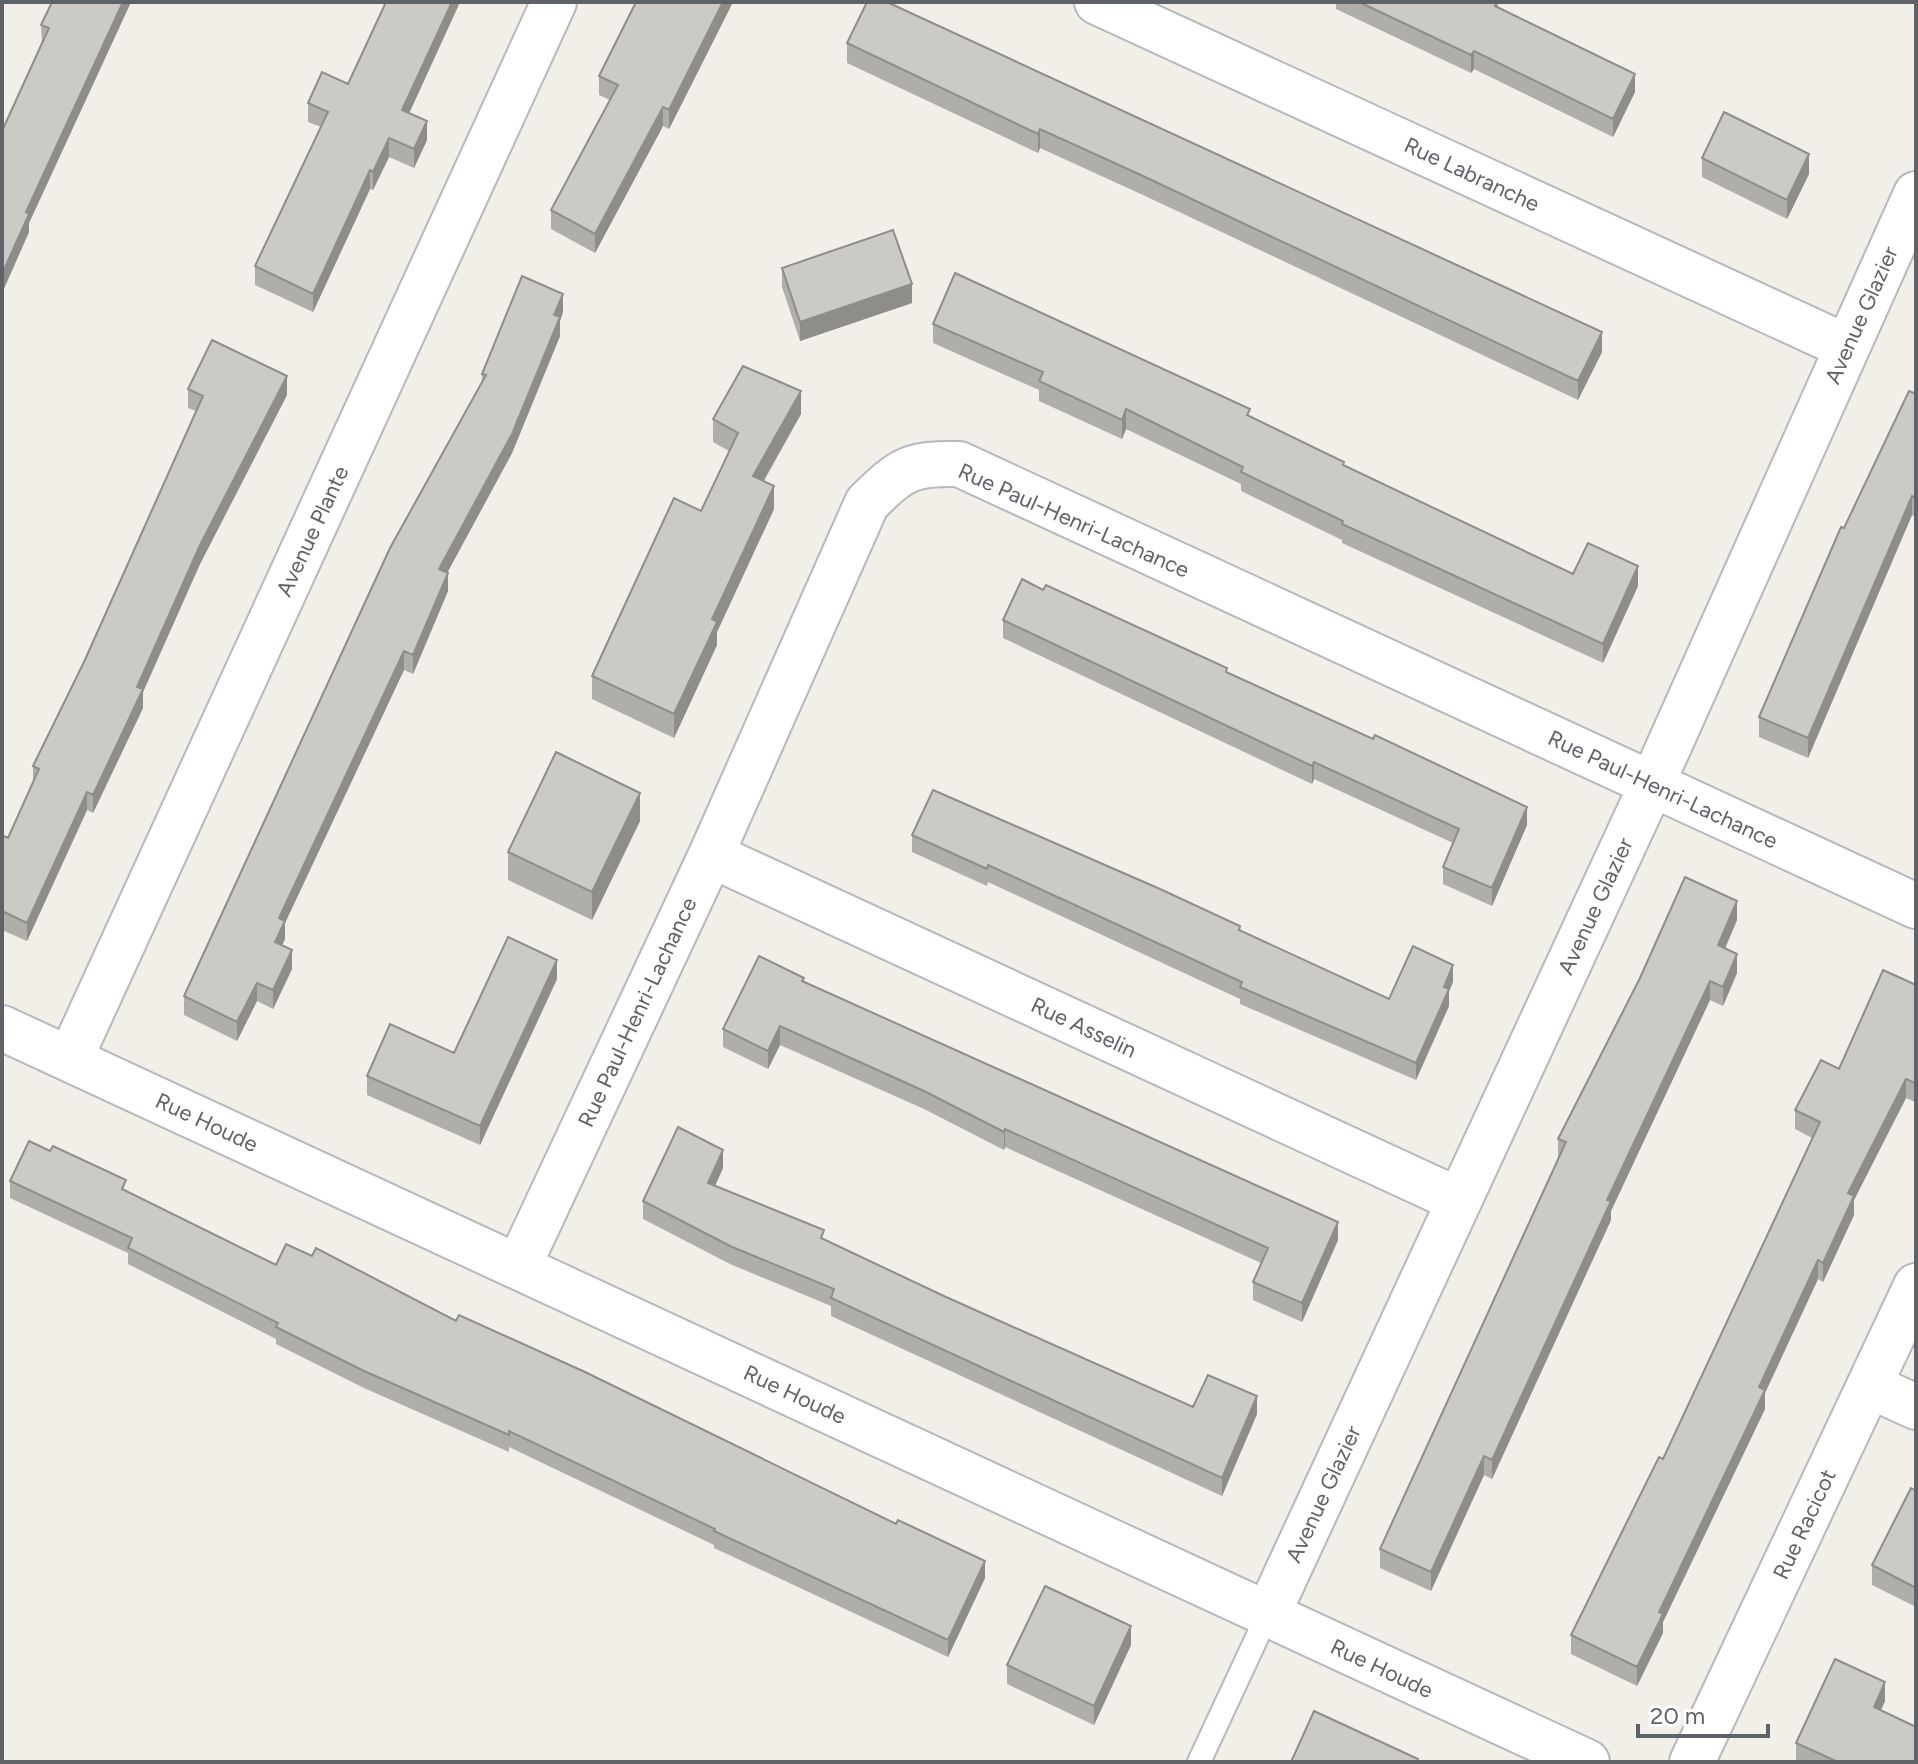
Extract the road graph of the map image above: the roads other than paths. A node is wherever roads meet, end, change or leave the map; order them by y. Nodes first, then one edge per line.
1 (554, 2) edge
2 (1097, 2) edge
3 (1916, 194) edge
4 (1847, 347) junction
5 (1652, 784) junction
6 (711, 855) junction
7 (1916, 906) edge
8 (2, 1028) edge
9 (70, 1059) junction
10 (1458, 1200) junction
11 (519, 1265) junction
12 (1916, 1286) edge
13 (1870, 1386) junction
14 (1916, 1407) edge
15 (1267, 1616) junction
16 (1199, 1762) edge
17 (1587, 1762) edge
18 (1692, 1762) edge

1 - 9 street, Avenue Plante
2 - 4 street, Rue Labranche
3 - 4 street, Avenue Glazier
4 - 5 street, Avenue Glazier
5 - 6 street, Rue Paul-Henri-Lachance
5 - 7 street, Rue Paul-Henri-Lachance
5 - 10 street, Avenue Glazier
6 - 10 street, Rue Asselin
6 - 11 street, Rue Paul-Henri-Lachance
8 - 9 street, Rue Houde
9 - 11 street, Rue Houde
10 - 15 street, Avenue Glazier
11 - 15 street, Rue Houde
12 - 13 street, Rue Racicot
13 - 14 street
13 - 18 street, Rue Racicot
15 - 16 lane
15 - 17 street, Rue Houde

